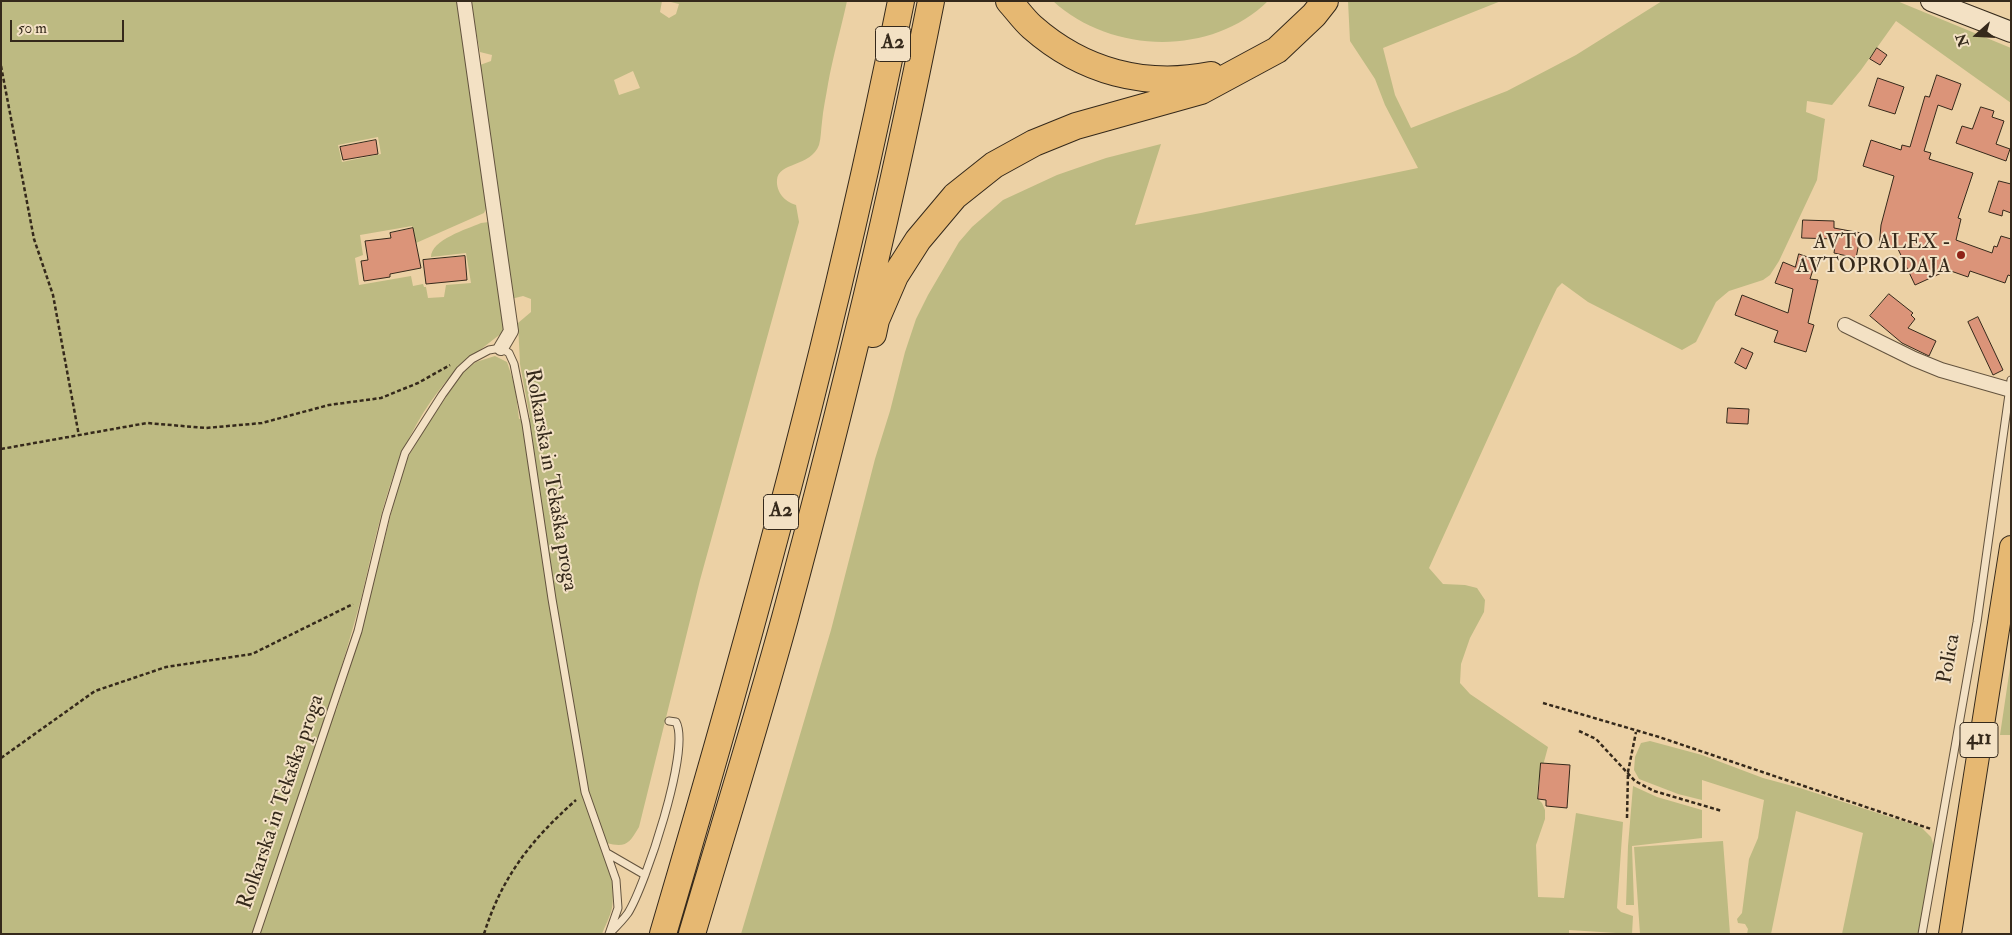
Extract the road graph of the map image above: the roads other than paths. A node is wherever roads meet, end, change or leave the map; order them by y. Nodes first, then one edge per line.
1 (464, 1) edge
2 (901, 1) edge
3 (931, 1) edge
4 (1010, 1) edge
5 (1326, 1) edge
6 (1931, 1) edge
7 (2011, 32) edge
8 (1241, 70) junction
9 (1846, 325) dead end
10 (501, 348) junction
11 (849, 370) junction
12 (2010, 386) edge
13 (2011, 546) edge
14 (669, 720) dead end
15 (607, 853) junction
16 (645, 874) junction
17 (256, 934) edge
18 (609, 934) edge
19 (662, 934) edge
20 (692, 934) edge
21 (1922, 934) edge
22 (1950, 934) edge

1 - 10 street
2 - 19 highway, A2
3 - 11 highway, A2
4 - 8 highway
5 - 8 highway
6 - 7 main road
8 - 11 highway
9 - 12 street, Polica
10 - 15 lane, Rolkarska in Tekaška proga
10 - 17 lane, Rolkarska in Tekaška proga
11 - 20 highway, A2
12 - 21 lane, Polica
13 - 22 main road, 411
14 - 16 lane
15 - 16 lane
15 - 18 lane, Rolkarska in Tekaška proga
16 - 18 lane

